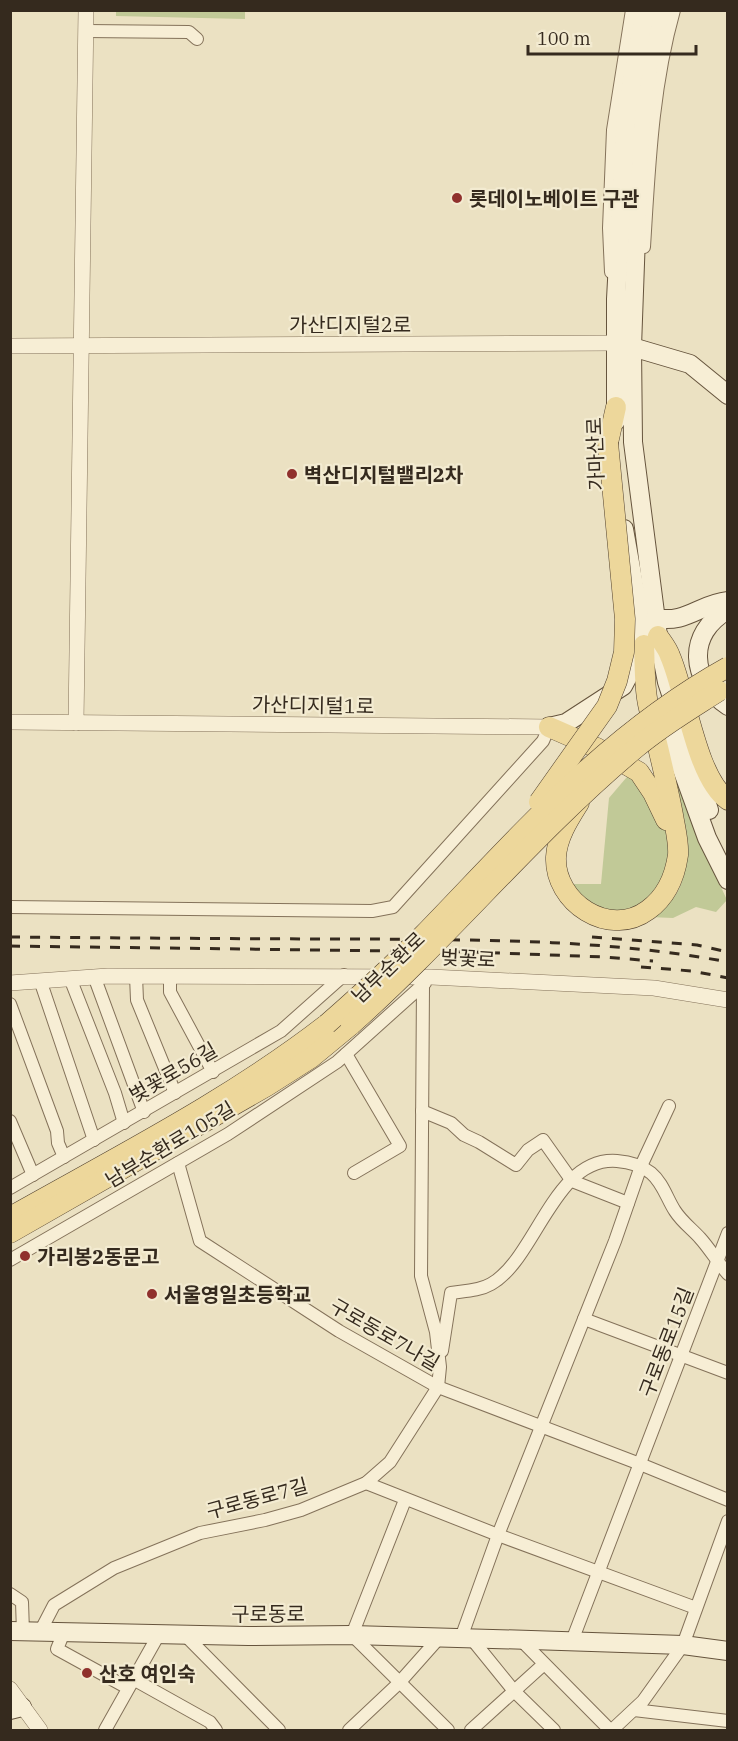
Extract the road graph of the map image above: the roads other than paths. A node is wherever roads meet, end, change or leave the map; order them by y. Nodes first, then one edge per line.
1 (86, 10) edge
2 (632, 10) edge
3 (645, 10) edge
4 (661, 10) edge
5 (674, 10) edge
6 (86, 31) junction
7 (197, 39) dead end
8 (628, 203) junction
9 (634, 273) junction
10 (616, 299) junction
11 (625, 345) junction
12 (10, 346) edge
13 (82, 346) junction
14 (728, 395) edge
15 (616, 407) junction
16 (728, 601) edge
17 (728, 610) edge
18 (650, 633) junction
19 (728, 667) edge
20 (725, 693) edge
21 (10, 722) edge
22 (76, 723) junction
23 (549, 727) junction
24 (583, 795) junction
25 (728, 800) edge
26 (518, 833) junction
27 (678, 844) junction
28 (728, 853) edge
29 (728, 880) edge
30 (10, 907) edge
31 (344, 975) junction
32 (94, 976) junction
33 (136, 976) junction
34 (170, 976) junction
35 (70, 978) junction
36 (40, 980) junction
37 (427, 981) junction
38 (10, 982) edge
39 (728, 1000) edge
40 (10, 1004) edge
41 (346, 1054) junction
42 (213, 1072) junction
43 (176, 1093) junction
44 (669, 1106) dead end
45 (422, 1111) junction
46 (144, 1112) junction
47 (10, 1121) edge
48 (124, 1123) junction
49 (94, 1140) junction
50 (64, 1158) junction
51 (178, 1163) junction
52 (641, 1166) junction
53 (354, 1173) dead end
54 (33, 1175) junction
55 (572, 1180) junction
56 (10, 1188) edge
57 (628, 1203) junction
58 (10, 1217) edge
59 (10, 1233) edge
60 (728, 1233) edge
61 (10, 1260) edge
62 (717, 1262) junction
63 (728, 1274) edge
64 (584, 1319) junction
65 (682, 1356) junction
66 (440, 1367) junction
67 (728, 1373) edge
68 (438, 1387) junction
69 (541, 1427) junction
70 (640, 1464) junction
71 (366, 1483) junction
72 (405, 1500) junction
73 (728, 1500) edge
74 (728, 1521) edge
75 (498, 1535) junction
76 (599, 1572) junction
77 (10, 1594) edge
78 (696, 1608) junction
79 (25, 1631) edge
80 (64, 1632) junction
81 (159, 1634) junction
82 (184, 1634) junction
83 (352, 1635) junction
84 (439, 1638) junction
85 (466, 1638) junction
86 (520, 1639) junction
87 (572, 1641) junction
88 (683, 1645) junction
89 (728, 1651) edge
90 (544, 1664) junction
91 (399, 1683) junction
92 (131, 1684) junction
93 (10, 1689) edge
94 (514, 1690) junction
95 (16, 1708) edge
96 (634, 1710) junction
97 (728, 1721) edge
98 (211, 1729) edge
99 (40, 1731) edge
100 (105, 1731) edge
101 (279, 1731) edge
102 (349, 1731) edge
103 (448, 1731) edge
104 (471, 1731) edge
105 (555, 1731) edge
106 (611, 1731) edge

1 - 6 street
2 - 10 street
3 - 8 main road, 가마산로
4 - 8 main road, 가마산로
5 - 9 street
6 - 7 street
6 - 13 street
8 - 9 main road, 가마산로
8 - 10 main road, 가마산로
9 - 11 main road, 가마산로
10 - 11 main road, 가마산로
11 - 13 street, 가산디지털2로
11 - 14 main road
11 - 15 main road, 가마산로
11 - 18 main road, 가마산로
12 - 13 street, 가산디지털2로
13 - 22 street
15 - 18 main road, 가마산로
15 - 26 main road, bridge
16 - 18 main road
17 - 20 main road
18 - 23 main road
18 - 25 main road
18 - 27 main road
18 - 28 main road, 가마산로
18 - 29 main road, 가마산로
19 - 26 main road, 남부순환로, bridge
20 - 24 main road, 남부순환로, bridge
21 - 22 street, 가산디지털1로
22 - 23 street, 가산디지털1로
23 - 27 main road
23 - 30 street
24 - 27 main road
24 - 59 main road, 남부순환로, bridge
26 - 58 main road, 남부순환로, bridge
31 - 34 street, 벚꽃로
31 - 37 street, 벚꽃로
31 - 42 street, 벚꽃로56길
32 - 33 street, 벚꽃로
32 - 35 street, 벚꽃로
32 - 46 street
33 - 34 street, 벚꽃로
33 - 43 street
34 - 42 street
35 - 36 street, 벚꽃로
35 - 48 street
36 - 38 street, 벚꽃로
36 - 49 street
37 - 39 street, 벚꽃로
37 - 41 street, 남부순환로105길
37 - 45 street, 구로동로7길
40 - 50 street
41 - 51 street, 남부순환로105길
41 - 53 street
42 - 43 street, 벚꽃로56길
43 - 46 street, 벚꽃로56길
44 - 52 street
45 - 55 street
45 - 66 street, 구로동로7길
46 - 48 street, 벚꽃로56길
47 - 54 street
48 - 49 street, 벚꽃로56길
49 - 50 street, 벚꽃로56길
50 - 54 street, 벚꽃로56길
51 - 61 street, 남부순환로105길
51 - 68 street, 구로동로7나길
52 - 55 street
52 - 57 street
52 - 62 street
54 - 56 street, 벚꽃로56길
55 - 57 street
55 - 66 street
57 - 64 street
60 - 62 street, 구로동로15길
62 - 63 street
62 - 65 street, 구로동로15길
64 - 65 street
64 - 69 street
65 - 67 street
65 - 70 street, 구로동로15길
66 - 68 street, 구로동로7길
68 - 69 street, 구로동로7나길
68 - 71 street, 구로동로7길
69 - 70 street
69 - 75 street
70 - 73 street
70 - 76 street, 구로동로15길
71 - 72 street
71 - 79 street, 구로동로7길
72 - 75 street
72 - 83 street
74 - 78 street
75 - 76 street
75 - 85 street
76 - 78 street
76 - 87 street, 구로동로15길
77 - 79 street
78 - 88 street
79 - 80 main road, 구로동로
80 - 81 main road, 구로동로
80 - 92 street
81 - 82 main road, 구로동로
81 - 92 street
82 - 83 main road, 구로동로
82 - 101 street
83 - 84 main road, 구로동로
83 - 91 street
84 - 85 main road, 구로동로
84 - 91 street
85 - 86 main road, 구로동로
85 - 94 street
86 - 87 main road, 구로동로
86 - 90 street
87 - 88 main road, 구로동로
88 - 89 main road, 구로동로
88 - 96 street
90 - 94 street
90 - 106 street
91 - 102 street
91 - 103 street
92 - 98 street
92 - 100 street
93 - 95 street
94 - 104 street
94 - 105 street
95 - 99 street
96 - 97 street
96 - 106 street

